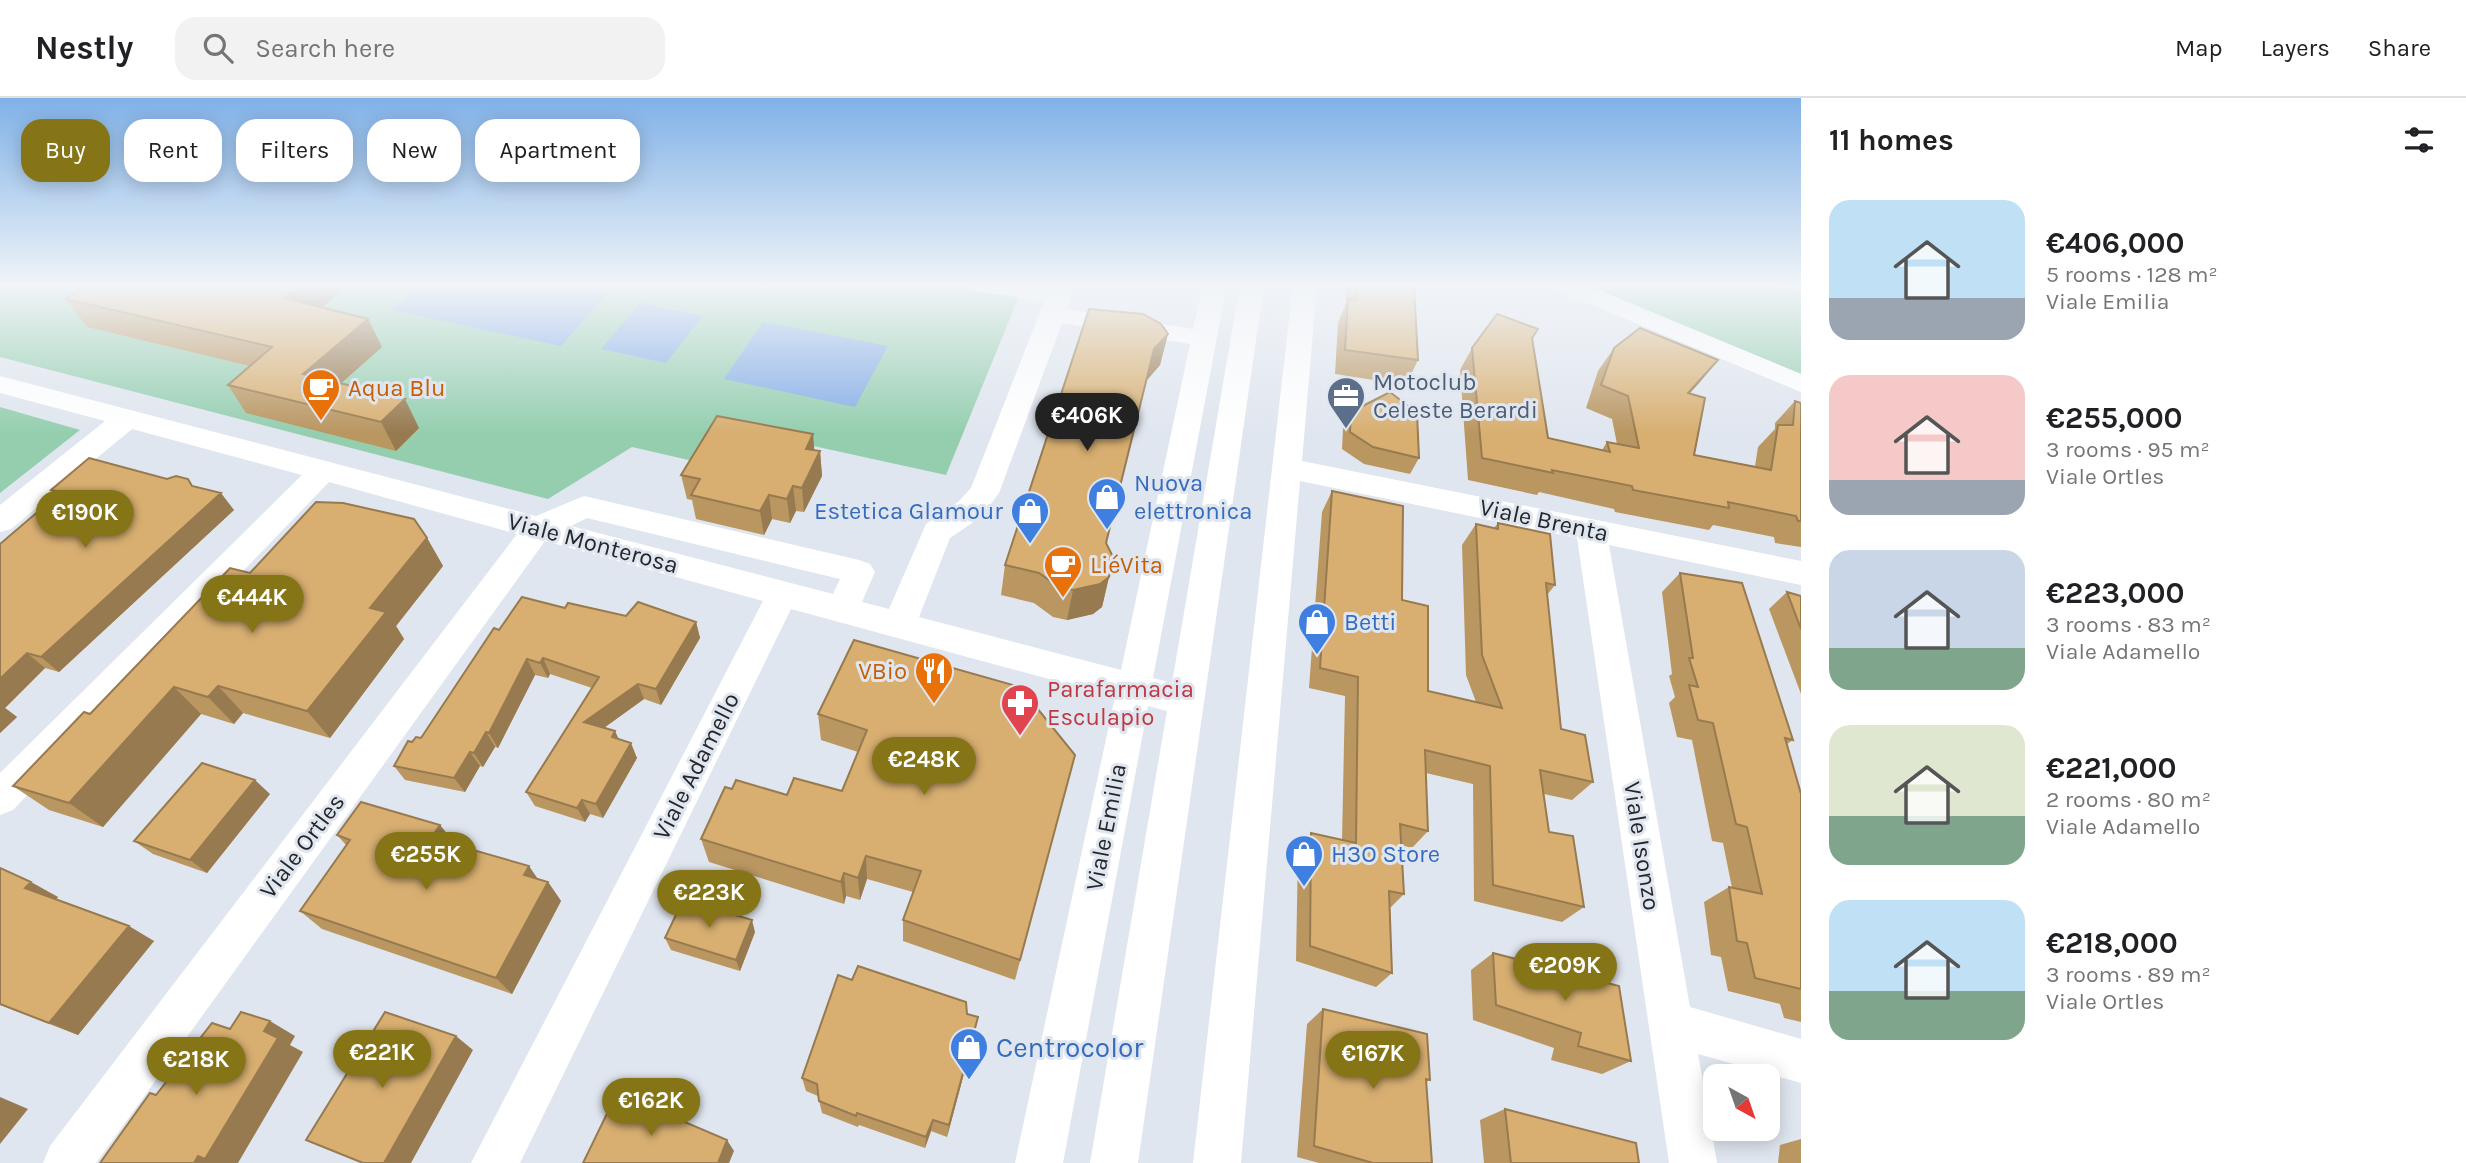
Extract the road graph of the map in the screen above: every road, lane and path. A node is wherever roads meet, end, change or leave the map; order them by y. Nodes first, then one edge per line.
1 (1041, 334) edge
2 (1186, 334) edge
3 (1207, 334) edge
4 (1244, 334) edge
5 (1300, 334) edge
6 (1681, 334) edge
7 (1206, 339) junction
8 (0, 384) edge
9 (1801, 384) edge
10 (127, 418) junction
11 (1287, 468) junction
12 (324, 471) junction
13 (0, 521) edge
14 (538, 528) junction
15 (1591, 530) junction
16 (1801, 573) edge
17 (783, 593) junction
18 (842, 609) junction
19 (899, 625) junction
20 (1134, 687) junction
21 (1187, 702) junction
22 (0, 798) edge
23 (1671, 1024) junction
24 (1801, 1061) edge
25 (67, 1163) edge
26 (495, 1163) edge
27 (1039, 1163) edge
28 (1114, 1163) edge
29 (1217, 1163) edge
30 (1693, 1163) edge

1 - 19 street
2 - 7 street
3 - 7 street, Viale Emilia
4 - 21 street
5 - 11 street
6 - 9 street
7 - 20 street, Viale Emilia
8 - 10 street, Viale Monterosa
10 - 12 street, Viale Monterosa
10 - 13 street
11 - 15 street, Viale Brenta
11 - 29 street
12 - 14 street, Viale Monterosa
12 - 22 street
14 - 17 street, Viale Monterosa
14 - 18 street
14 - 25 street, Viale Ortles
15 - 16 street, Viale Brenta
15 - 23 street, Viale Isonzo
17 - 18 street, Viale Monterosa
17 - 26 street, Viale Adamello
18 - 19 street, Viale Monterosa
19 - 20 street, Viale Monterosa
20 - 21 street, Viale Monterosa
20 - 27 street, Viale Emilia
21 - 28 street
23 - 24 street
23 - 30 street, Viale Isonzo

